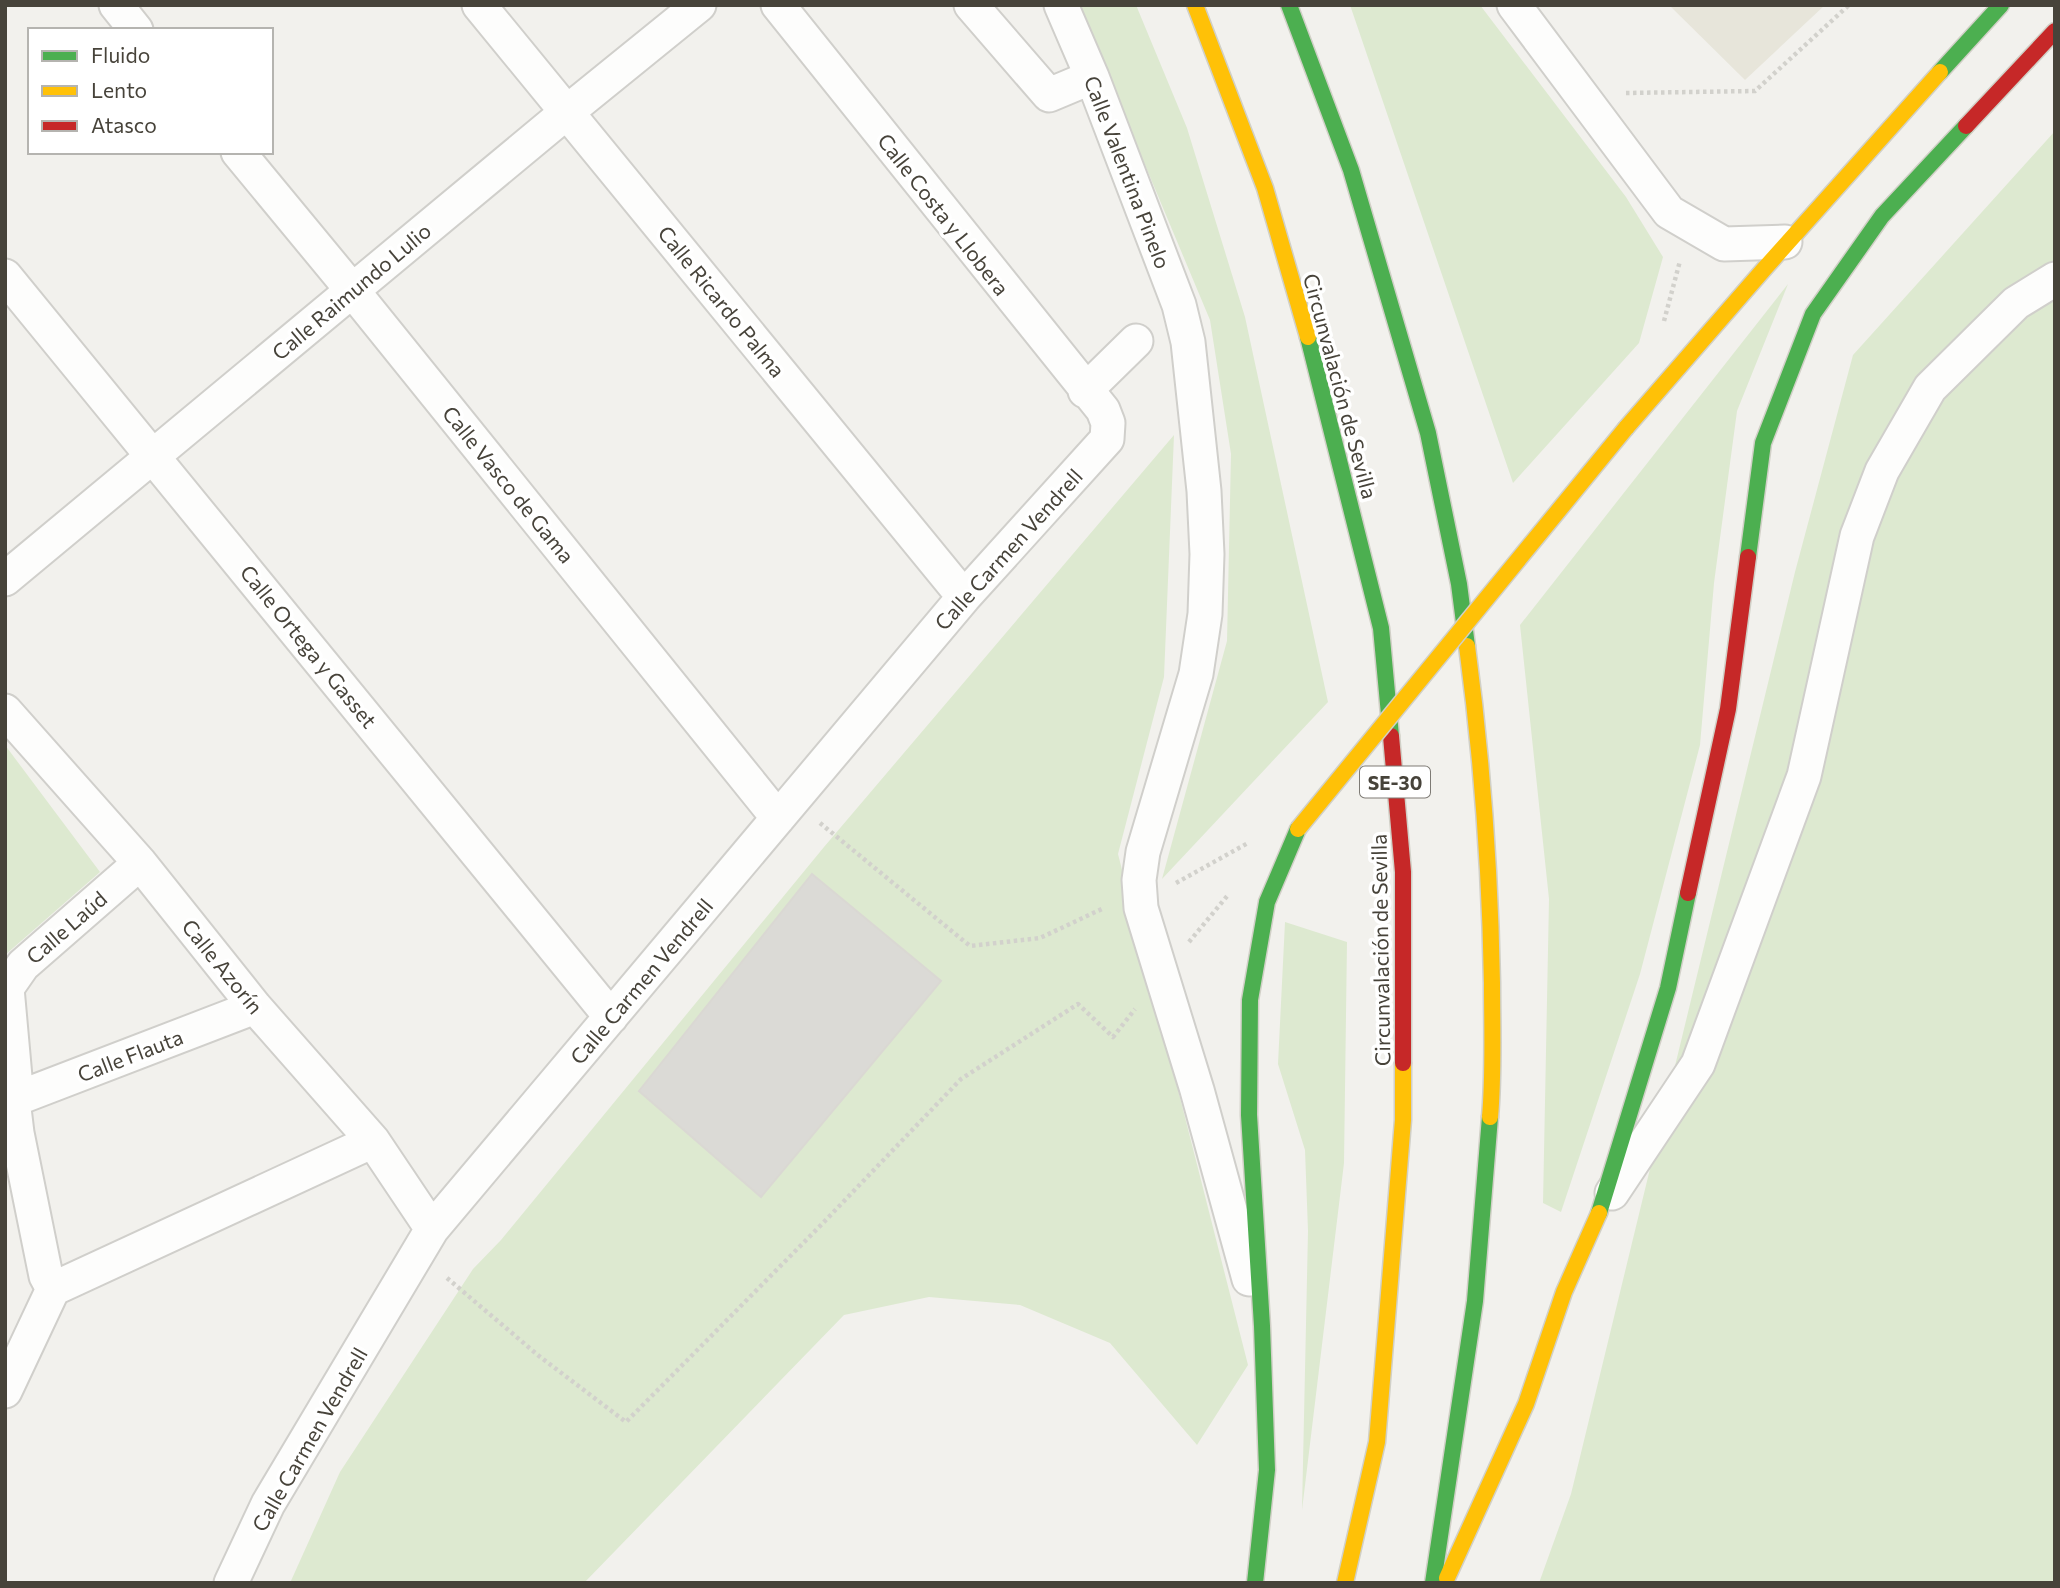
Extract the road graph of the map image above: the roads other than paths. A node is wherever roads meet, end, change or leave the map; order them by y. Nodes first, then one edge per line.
1 (116, 5) edge
2 (479, 5) edge
3 (699, 5) edge
4 (778, 5) edge
5 (971, 5) edge
6 (1061, 5) edge
7 (1195, 5) edge
8 (1289, 5) edge
9 (1514, 5) edge
10 (2001, 5) edge
11 (134, 28) edge
12 (2055, 31) edge
13 (1092, 77) junction
14 (567, 112) junction
15 (240, 154) edge
16 (1785, 242) junction
17 (5, 276) edge
18 (2055, 279) edge
19 (352, 290) junction
20 (1136, 341) dead end
21 (1085, 391) junction
22 (1108, 423) joint
23 (154, 456) junction
24 (5, 579) edge
25 (964, 597) junction
26 (5, 711) edge
27 (785, 809) junction
28 (140, 863) junction
29 (255, 1007) junction
30 (611, 1017) junction
31 (9, 1102) edge
32 (373, 1140) junction
33 (1599, 1213) junction
34 (432, 1229) junction
35 (52, 1289) junction
36 (1262, 1325) junction
37 (5, 1391) edge
38 (231, 1583) edge
39 (1255, 1583) edge
40 (1345, 1583) edge
41 (1433, 1583) edge
42 (1444, 1583) edge

1 - 11 street
2 - 14 street, Calle Ricardo Palma
3 - 14 street, Calle Raimundo Lulio
4 - 21 street, Calle Costa y Llobera
5 - 13 street
6 - 13 street, Calle Valentina Pinelo
7 - 40 main road, Circunvalación de Sevilla / SE-30
8 - 41 main road
9 - 16 street
10 - 16 main road
12 - 33 main road
13 - 36 street, Calle Valentina Pinelo
14 - 19 street, Calle Raimundo Lulio
14 - 25 street, Calle Ricardo Palma
15 - 19 street, Calle Vasco de Gama
16 - 36 main road, bridge
17 - 23 street, Calle Ortega y Gasset
18 - 33 street
19 - 23 street, Calle Raimundo Lulio
19 - 27 street, Calle Vasco de Gama
20 - 21 street
21 - 22 street, Calle Costa y Llobera
22 - 25 street, Calle Carmen Vendrell
23 - 24 street, Calle Raimundo Lulio
23 - 30 street, Calle Ortega y Gasset
25 - 27 street, Calle Carmen Vendrell
26 - 28 street, Calle Azorín
27 - 30 street, Calle Carmen Vendrell
28 - 29 street, Calle Azorín
28 - 31 street, Calle Laúd
29 - 31 street, Calle Flauta
29 - 32 street, Calle Azorín
30 - 34 street, Calle Carmen Vendrell
31 - 35 street, Calle Laúd
32 - 34 street, Calle Azorín
32 - 35 street
33 - 42 main road
34 - 38 street, Calle Carmen Vendrell
35 - 37 street
36 - 39 main road

